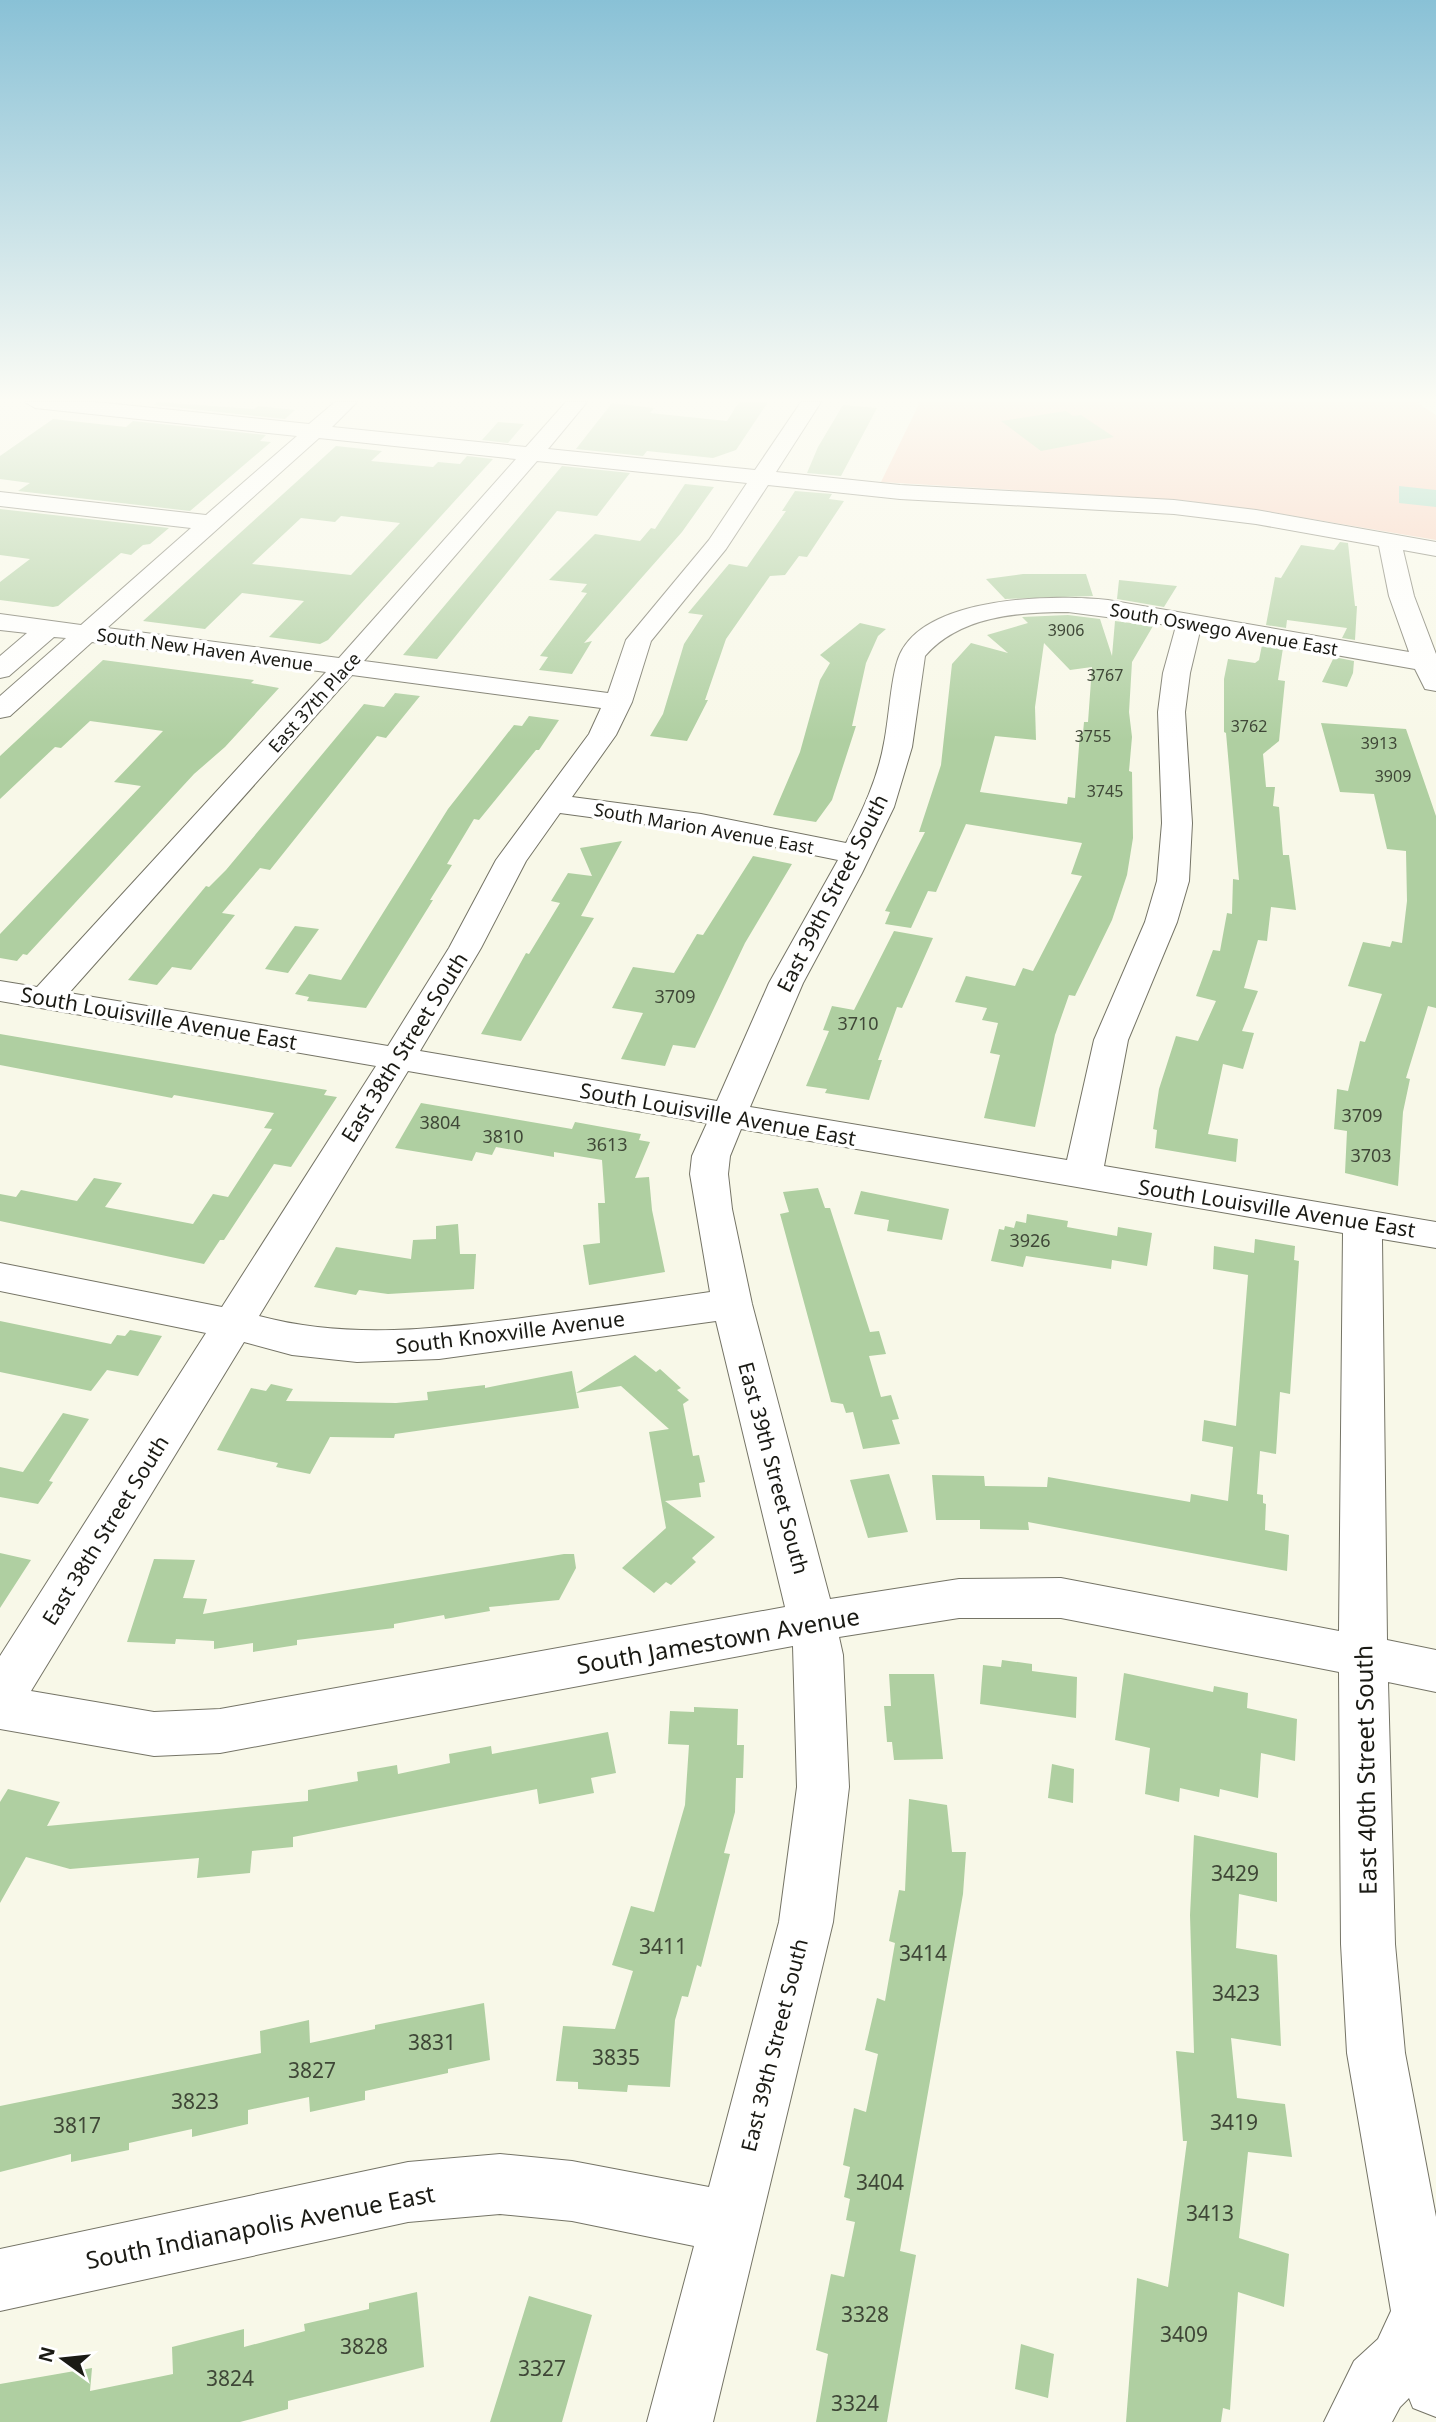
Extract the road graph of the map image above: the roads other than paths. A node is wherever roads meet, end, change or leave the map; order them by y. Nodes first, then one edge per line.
1 (141, 515) edge
2 (220, 515) edge
3 (479, 515) edge
4 (737, 515) edge
5 (1240, 515) edge
6 (211, 523) junction
7 (1390, 541) junction
8 (1436, 549) edge
9 (1011, 608) joint
10 (1190, 622) junction
11 (49, 628) junction
12 (6, 629) edge
13 (87, 633) junction
14 (1432, 665) edge
15 (345, 667) junction
16 (0, 670) edge
17 (1436, 688) edge
18 (618, 702) junction
19 (0, 710) edge
20 (551, 803) junction
21 (856, 854) junction
22 (0, 990) edge
23 (46, 998) junction
24 (398, 1059) junction
25 (727, 1115) junction
26 (1083, 1176) junction
27 (1363, 1222) junction
28 (1436, 1235) edge
29 (0, 1277) edge
30 (732, 1304) junction
31 (233, 1324) junction
32 (812, 1623) junction
33 (1364, 1655) junction
34 (1436, 1671) edge
35 (0, 1699) edge
36 (0, 1707) edge
37 (729, 2221) junction
38 (0, 2280) edge
39 (1423, 2312) junction
40 (1436, 2385) edge
41 (680, 2422) edge
42 (1357, 2422) edge

1 - 6 street
2 - 6 street
3 - 15 street, East 37th Place
4 - 18 street, East 38th Street South
5 - 7 street
6 - 13 street
7 - 8 street
7 - 14 street
9 - 10 street, South Oswego Avenue East
9 - 21 street, East 39th Street South
10 - 14 street, South Oswego Avenue East
10 - 26 street
11 - 12 street, South New Haven Avenue
11 - 13 street, South New Haven Avenue
11 - 16 street
13 - 15 street, South New Haven Avenue
13 - 19 street
14 - 17 street
15 - 18 street, South New Haven Avenue
15 - 23 street, East 37th Place
18 - 20 street, East 38th Street South
20 - 21 street, South Marion Avenue East
20 - 24 street, East 38th Street South
21 - 25 street, East 39th Street South
22 - 23 street, South Louisville Avenue East
23 - 24 street, South Louisville Avenue East
24 - 25 street, South Louisville Avenue East
24 - 31 street, East 38th Street South
25 - 26 street, South Louisville Avenue East
25 - 30 street, East 39th Street South
26 - 27 street, South Louisville Avenue East
27 - 28 street, South Louisville Avenue East
27 - 33 street, East 40th Street South
29 - 31 street, South Knoxville Avenue
30 - 31 street, South Knoxville Avenue
30 - 32 street, East 39th Street South
31 - 35 street, East 38th Street South
32 - 33 street, South Jamestown Avenue
32 - 36 street, South Jamestown Avenue
32 - 37 street, East 39th Street South
33 - 34 street, South Jamestown Avenue
33 - 39 street, East 40th Street South
37 - 38 street, South Indianapolis Avenue East
37 - 41 street, East 39th Street South
39 - 40 street, East 40th Street South
39 - 42 street

